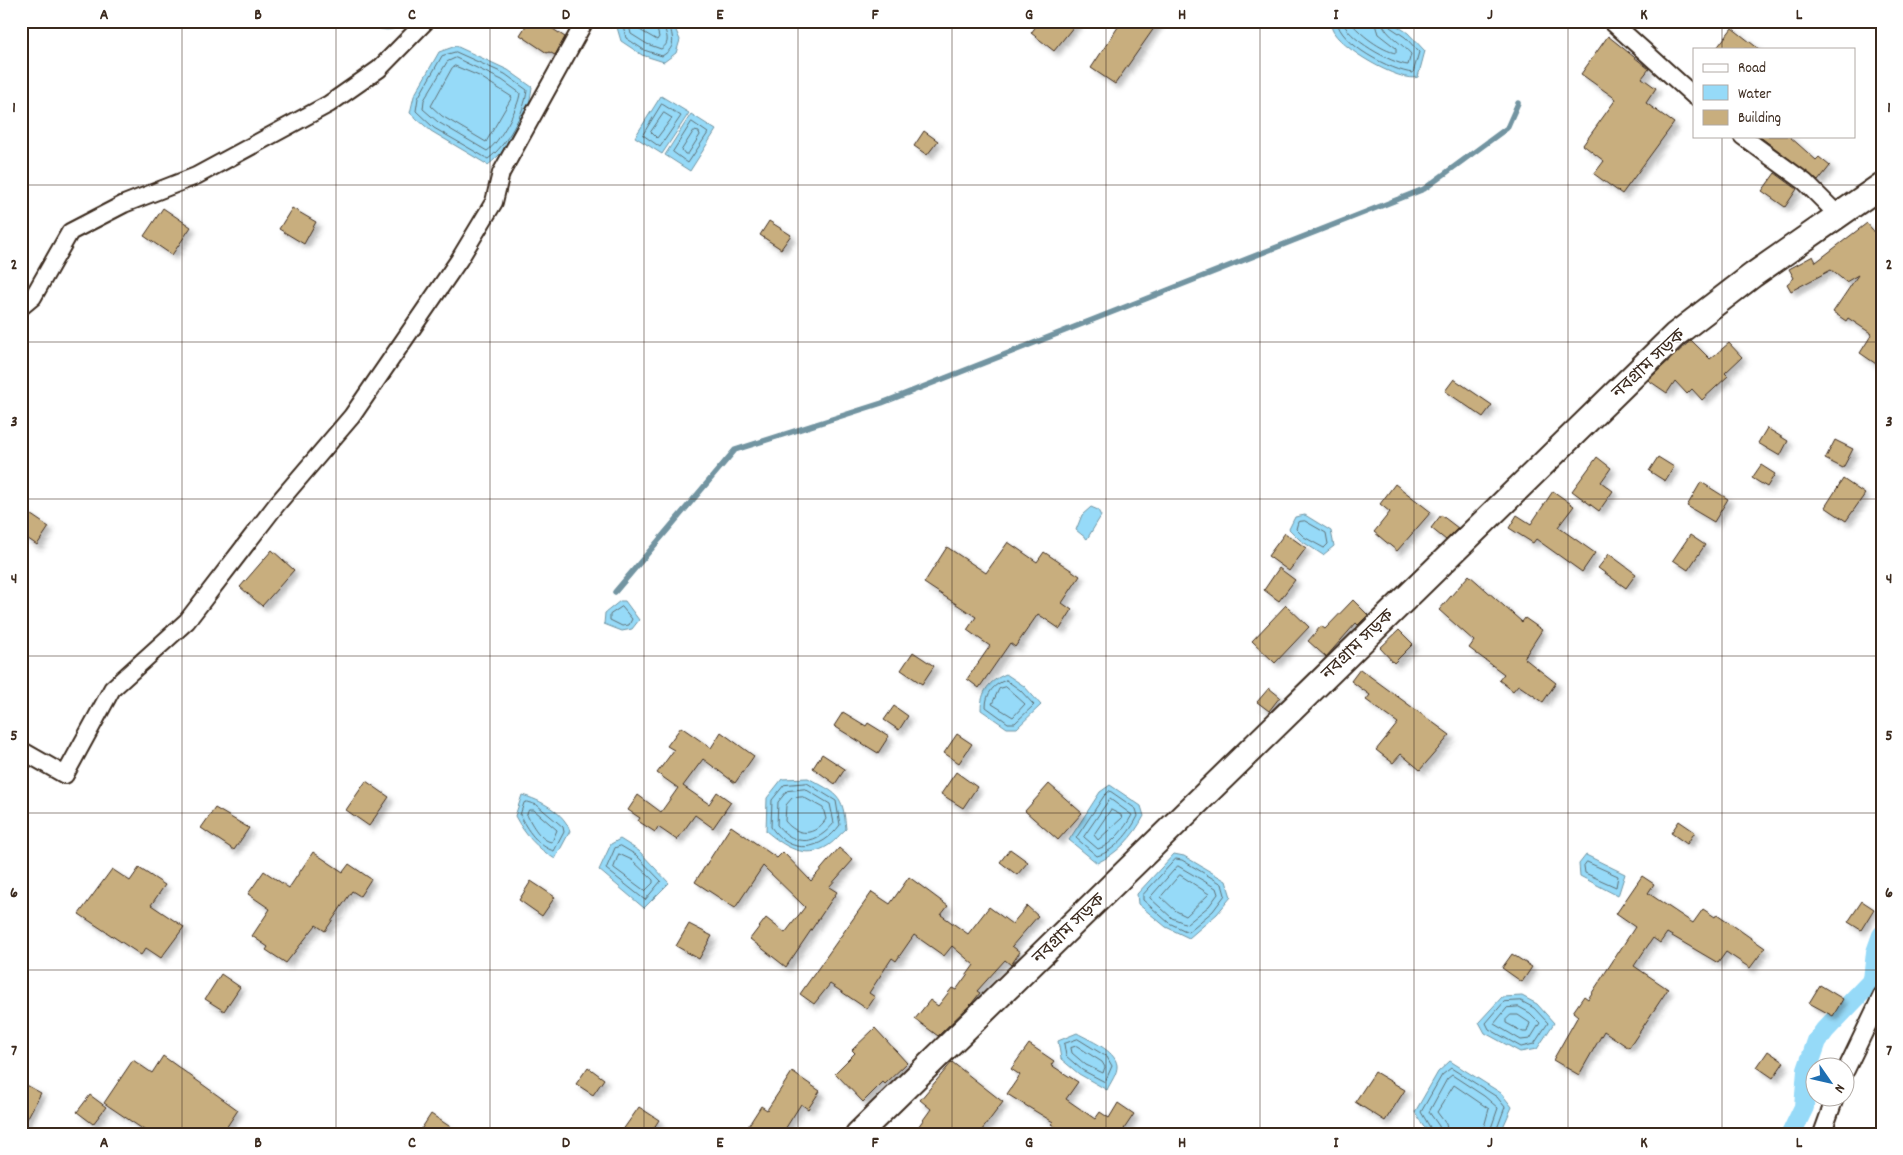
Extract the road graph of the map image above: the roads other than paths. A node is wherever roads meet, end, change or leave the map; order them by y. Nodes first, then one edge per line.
1 (426, 21) edge
2 (585, 21) edge
3 (1611, 21) edge
4 (1693, 95) edge
5 (1745, 138) edge
6 (1882, 185) edge
7 (1838, 214) junction
8 (21, 307) edge
9 (21, 750) edge
10 (1882, 995) edge
11 (1852, 1058) edge
12 (1832, 1108) edge
13 (858, 1134) edge
14 (1822, 1134) edge

1 - 8 street
2 - 9 street
3 - 4 street
5 - 7 street
6 - 7 main road, নবগ্রাম সড়ক
7 - 13 main road, নবগ্রাম সড়ক
10 - 11 street
12 - 14 street

